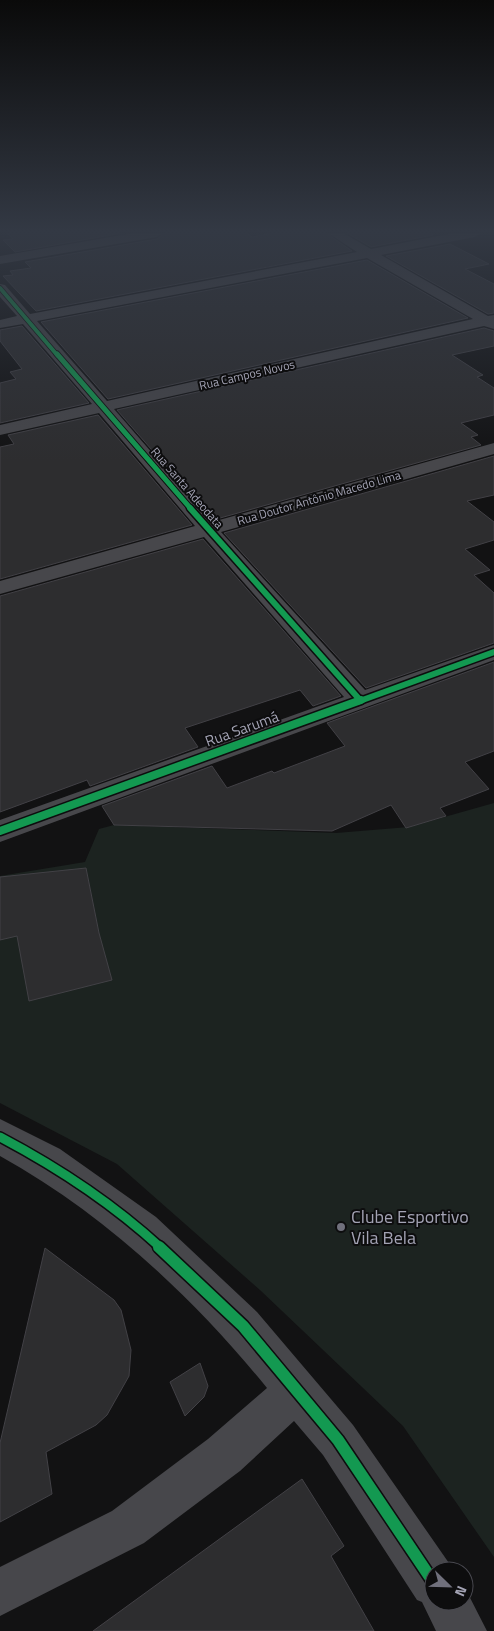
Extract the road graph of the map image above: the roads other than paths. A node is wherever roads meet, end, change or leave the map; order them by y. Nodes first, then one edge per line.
1 (18, 309) edge
2 (74, 309) edge
3 (470, 309) edge
4 (26, 318) junction
5 (491, 321) edge
6 (0, 324) edge
7 (103, 407) junction
8 (0, 430) edge
9 (494, 448) edge
10 (209, 530) junction
11 (0, 588) edge
12 (494, 652) edge
13 (360, 700) junction
14 (0, 831) edge
15 (0, 1137) edge
16 (296, 1390) junction
17 (424, 1568) edge
18 (0, 1592) edge
19 (452, 1611) edge
20 (464, 1631) edge

1 - 4 street, Rua Santa Adeodata
2 - 4 street
3 - 5 street
4 - 6 street
4 - 7 street, Rua Santa Adeodata
5 - 7 street, Rua Campos Novos
7 - 8 street, Rua Campos Novos
7 - 10 street, Rua Santa Adeodata
9 - 10 street, Rua Doutor Antônio Macedo Lima
10 - 11 street, Rua Doutor Antônio Macedo Lima
10 - 13 street, Rua Santa Adeodata
12 - 13 street, Rua Sarumá
13 - 14 street, Rua Sarumá
15 - 16 street
16 - 17 street
16 - 18 street
19 - 20 street

